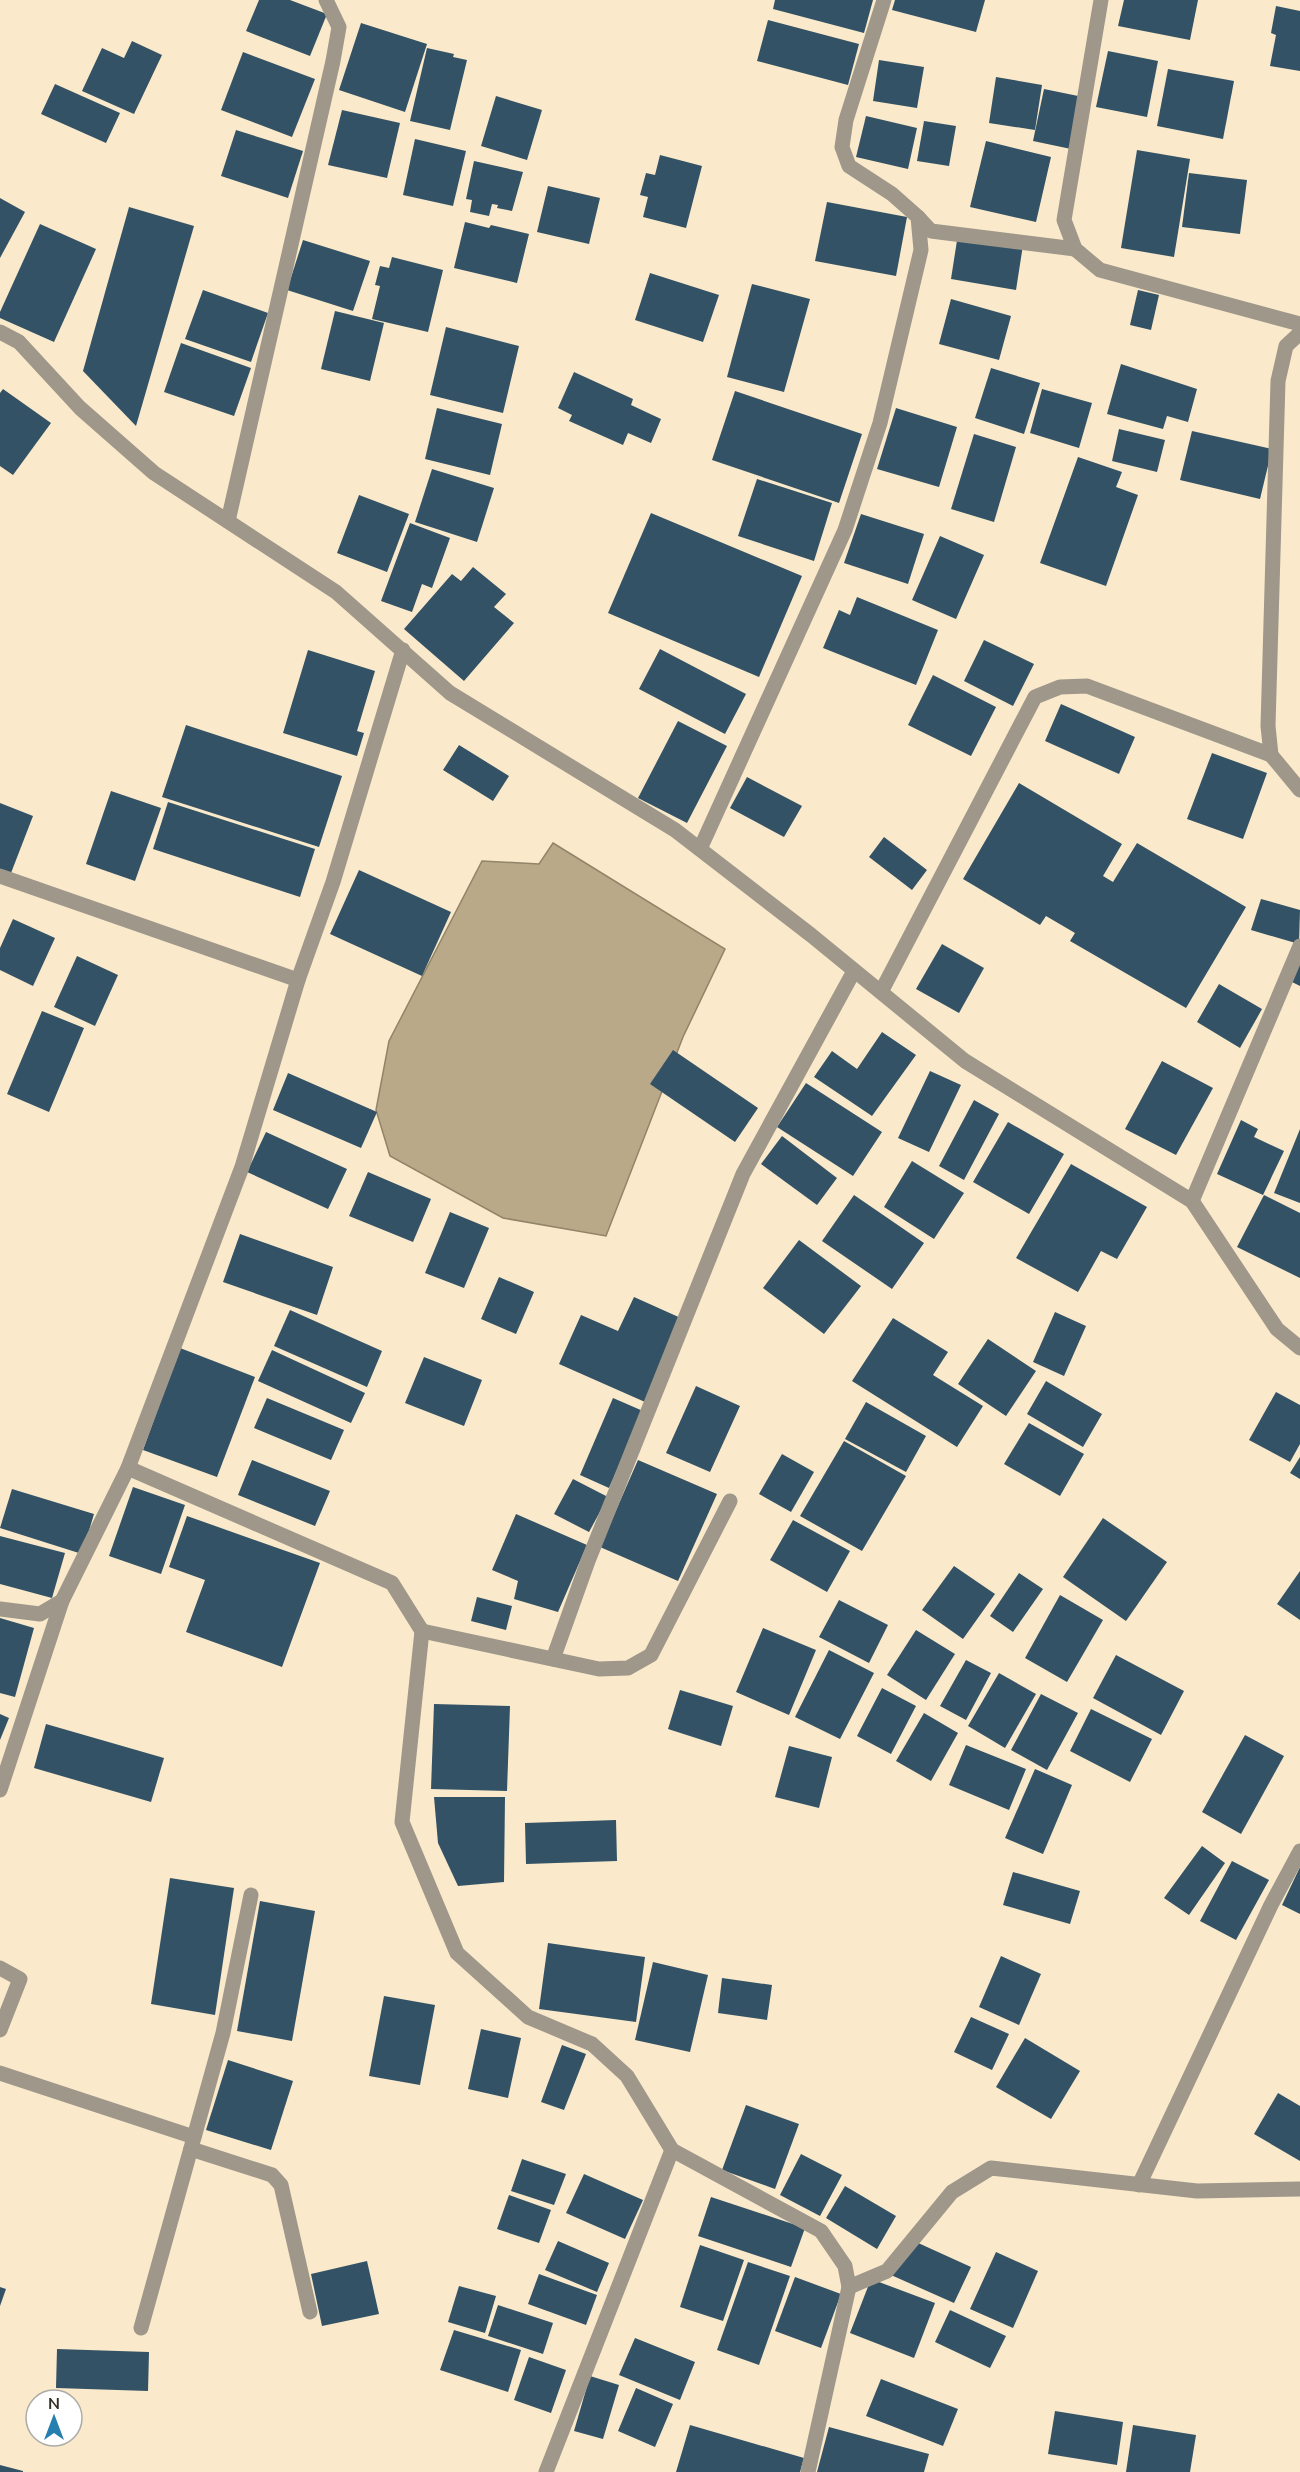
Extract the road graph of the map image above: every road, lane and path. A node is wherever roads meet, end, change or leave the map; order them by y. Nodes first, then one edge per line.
1 (326, 0) edge
2 (884, 0) edge
3 (1101, 0) edge
4 (918, 217) junction
5 (1075, 249) junction
6 (1300, 324) edge
7 (0, 332) edge
8 (1300, 333) edge
9 (228, 521) junction
10 (403, 650) junction
11 (1270, 755) junction
12 (1300, 790) edge
13 (700, 849) junction
14 (0, 876) edge
15 (1300, 946) edge
16 (854, 971) junction
17 (298, 980) junction
18 (881, 992) junction
19 (1192, 1201) junction
20 (1300, 1348) edge
21 (128, 1468) junction
22 (730, 1501) dead end
23 (62, 1600) junction
24 (0, 1609) edge
25 (422, 1631) junction
26 (553, 1659) junction
27 (0, 1791) edge
28 (1300, 1851) edge
29 (251, 1895) dead end
30 (0, 1968) edge
31 (0, 2030) edge
32 (0, 2073) edge
33 (192, 2143) junction
34 (672, 2150) junction
35 (1139, 2185) junction
36 (1300, 2189) edge
37 (849, 2287) junction
38 (310, 2312) dead end
39 (141, 2328) dead end
40 (546, 2472) edge
41 (808, 2472) edge

1 - 9 street
2 - 4 street
3 - 5 street
4 - 5 street
4 - 13 street
5 - 6 street
7 - 9 street
8 - 11 street
9 - 10 street
10 - 13 street
10 - 17 street
11 - 12 street
11 - 18 street
13 - 16 street
14 - 17 street
15 - 19 street
16 - 18 street
16 - 26 street
17 - 21 street
18 - 19 street
19 - 20 street
21 - 23 street
21 - 25 street
22 - 26 street
23 - 24 street
23 - 27 street
25 - 26 street
25 - 34 street
28 - 35 street
29 - 33 street
30 - 31 street
32 - 33 street
33 - 38 street
33 - 39 street
34 - 37 street
34 - 40 street
35 - 36 street
35 - 37 street
37 - 41 street

